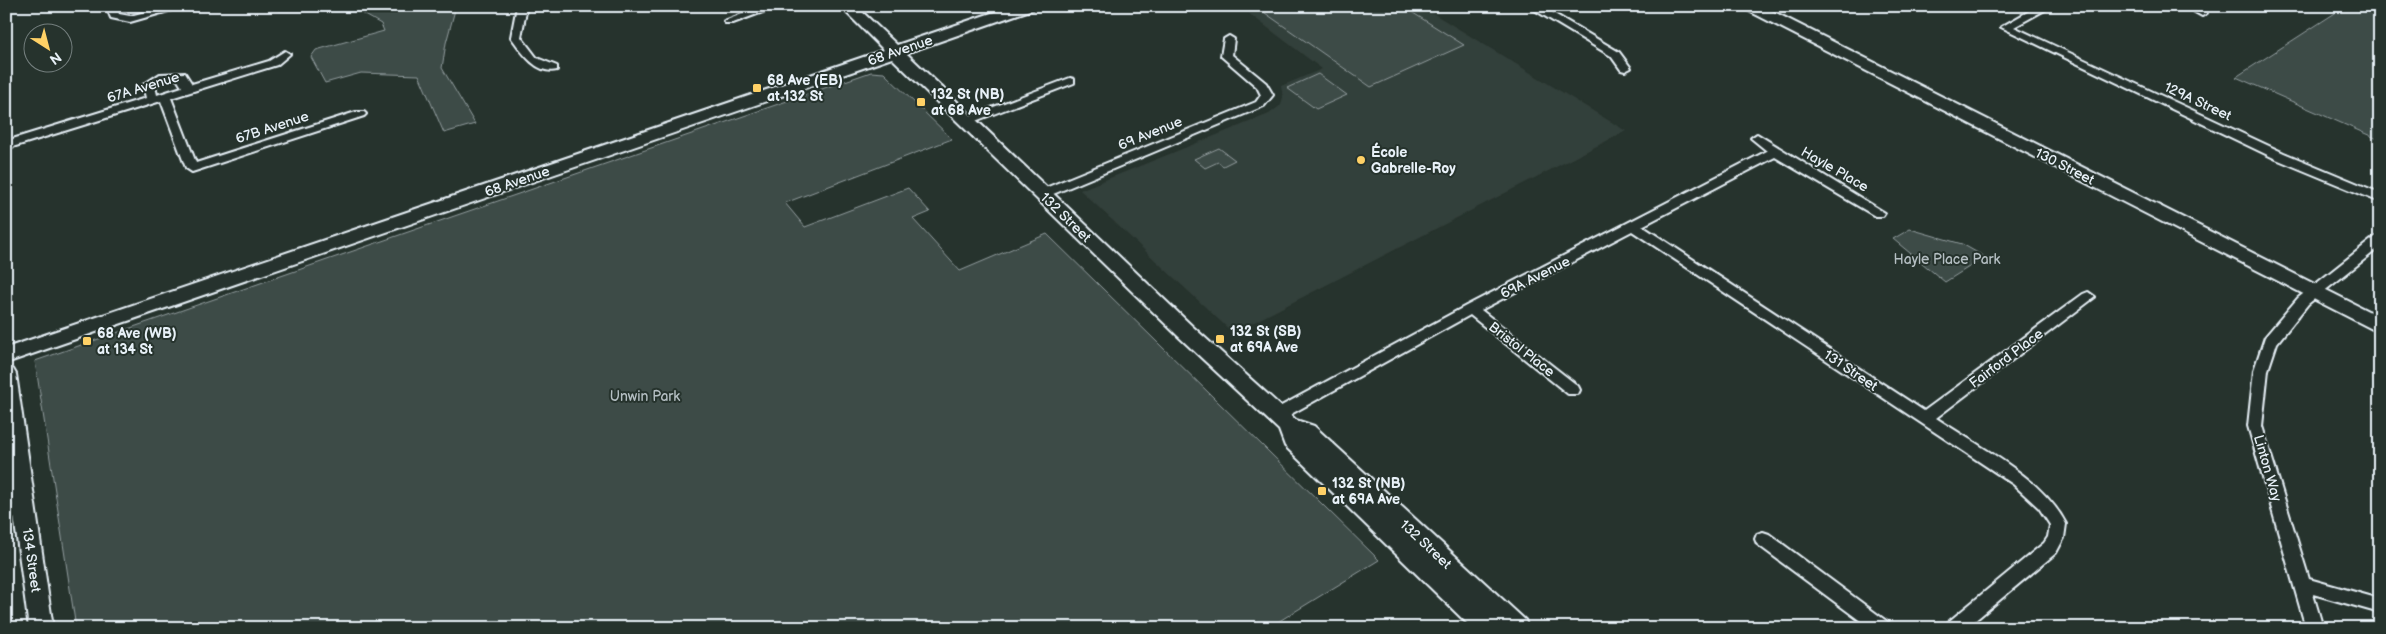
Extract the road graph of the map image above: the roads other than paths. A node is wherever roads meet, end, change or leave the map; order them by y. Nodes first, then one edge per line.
1 (111, 6) edge
2 (181, 6) edge
3 (522, 6) edge
4 (774, 6) edge
5 (847, 6) edge
6 (1028, 6) edge
7 (1533, 6) edge
8 (1750, 6) edge
9 (2047, 6) edge
10 (2189, 6) edge
11 (2202, 13) dead end
12 (729, 21) dead end
13 (1229, 39) dead end
14 (895, 52) junction
15 (286, 54) dead end
16 (553, 68) dead end
17 (1625, 68) dead end
18 (1070, 81) dead end
19 (189, 88) junction
20 (166, 96) junction
21 (152, 100) junction
22 (360, 114) dead end
23 (966, 121) junction
24 (1757, 138) dead end
25 (6, 145) edge
26 (1775, 152) junction
27 (1042, 194) junction
28 (2380, 198) edge
29 (1879, 213) dead end
30 (1634, 226) junction
31 (2380, 240) edge
32 (2314, 292) junction
33 (2088, 297) dead end
34 (1471, 309) junction
35 (2380, 326) edge
36 (6, 356) edge
37 (6, 374) edge
38 (1573, 390) dead end
39 (1925, 418) junction
40 (1282, 420) junction
41 (16, 511) edge
42 (1763, 539) dead end
43 (2302, 584) junction
44 (2380, 606) edge
45 (41, 628) edge
46 (1489, 628) edge
47 (1516, 628) edge
48 (1883, 628) edge
49 (1953, 628) edge
50 (2315, 628) edge

1 - 2 street
3 - 16 street
4 - 12 street
5 - 14 street, 132 Street
6 - 14 street, 68 Avenue
7 - 17 street
8 - 32 street, 130 Street
9 - 28 street, 129A Street
10 - 11 street
13 - 27 street, 69 Avenue
14 - 23 street, 132 Street
14 - 36 street, 68 Avenue
15 - 19 street, 67A Avenue
18 - 23 street
19 - 20 street, 67A Avenue
19 - 21 street
20 - 21 street, 67A Avenue
20 - 22 street, 67B Avenue
21 - 25 street, 67A Avenue
23 - 27 street, 132 Street
24 - 26 street
26 - 29 street, Hayle Place
26 - 30 street, 69A Avenue
27 - 40 street, 132 Street
30 - 34 street, 69A Avenue
30 - 39 street, 131 Street
31 - 32 street, Linton Way
32 - 35 street, 130 Street
32 - 43 street, Linton Way
33 - 39 street, Fairford Place
34 - 38 street, Bristol Place
34 - 40 street, 69A Avenue
37 - 41 street, 134 Street
39 - 49 street, 131 Street
40 - 46 street, 132 Street
40 - 47 street, 132 Street
41 - 45 street, 134 Street
42 - 48 street
43 - 44 street
43 - 50 street, Linton Way

